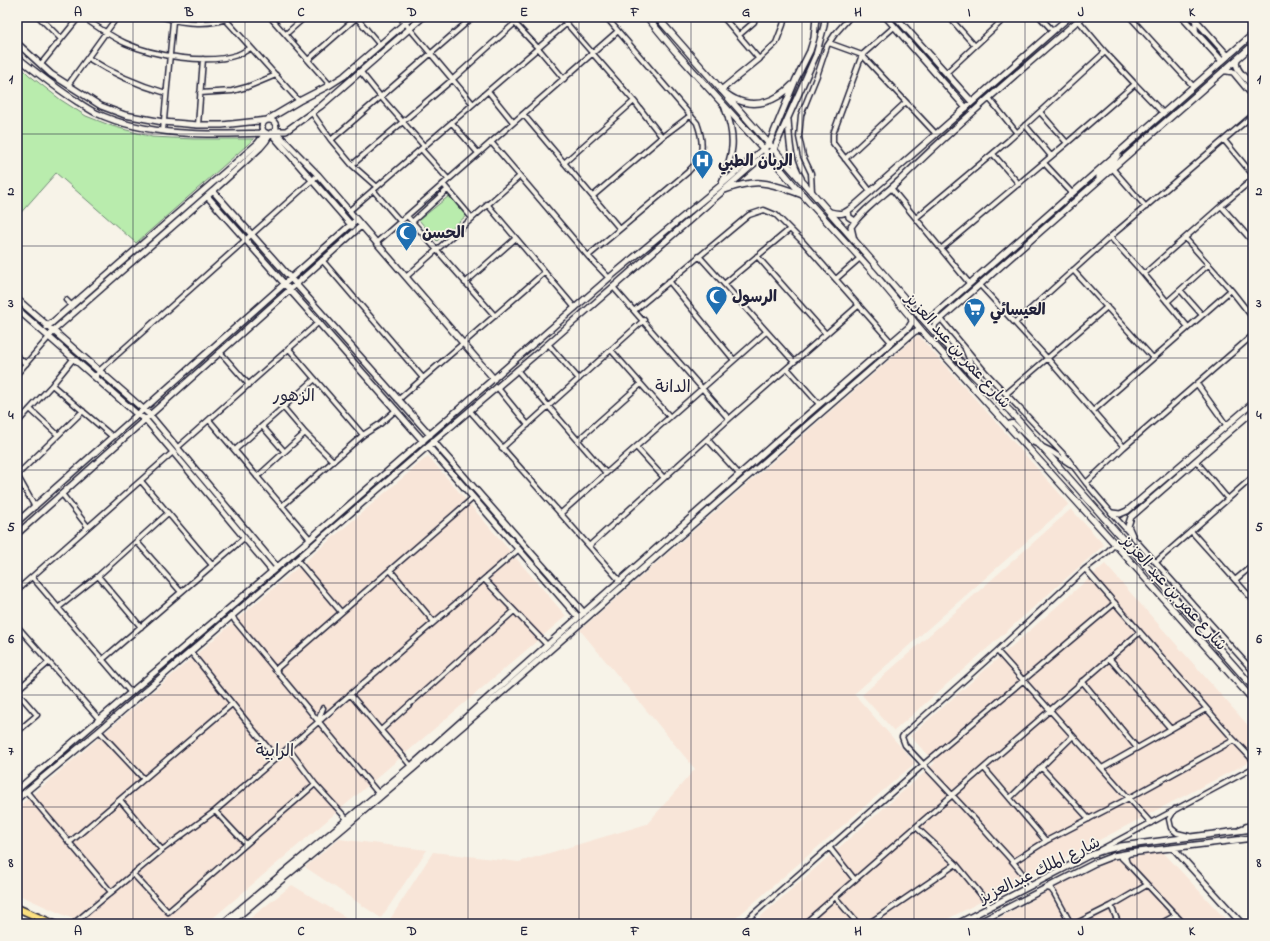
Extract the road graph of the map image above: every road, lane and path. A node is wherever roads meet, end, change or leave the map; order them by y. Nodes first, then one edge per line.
1 (39, 17) edge
2 (79, 17) edge
3 (83, 17) edge
4 (117, 17) edge
5 (163, 17) edge
6 (232, 17) edge
7 (270, 17) edge
8 (305, 17) edge
9 (400, 17) edge
10 (412, 17) edge
11 (423, 17) edge
12 (473, 17) edge
13 (509, 17) edge
14 (561, 17) edge
15 (606, 17) edge
16 (647, 17) edge
17 (723, 17) edge
18 (755, 17) edge
19 (784, 17) edge
20 (816, 17) edge
21 (825, 17) edge
22 (850, 17) edge
23 (886, 17) edge
24 (896, 17) edge
25 (949, 17) edge
26 (994, 17) edge
27 (1006, 17) edge
28 (1040, 17) edge
29 (1069, 17) edge
30 (1130, 17) edge
31 (1182, 17) edge
32 (356, 18) edge
33 (659, 18) edge
34 (1194, 18) edge
35 (1080, 19) edge
36 (173, 20) junction
37 (226, 20) junction
38 (405, 23) junction
39 (515, 23) junction
40 (999, 23) junction
41 (566, 24) junction
42 (894, 26) junction
43 (410, 28) junction
44 (618, 31) junction
45 (1052, 31) junction
46 (105, 33) junction
47 (1196, 33) junction
48 (286, 34) junction
49 (1253, 34) edge
50 (739, 35) junction
51 (61, 39) junction
52 (17, 43) edge
53 (829, 43) junction
54 (380, 45) junction
55 (1253, 45) edge
56 (975, 46) junction
57 (251, 48) junction
58 (538, 48) junction
59 (1105, 52) junction
60 (431, 53) junction
61 (592, 53) junction
62 (862, 55) junction
63 (170, 56) junction
64 (1228, 56) junction
65 (17, 57) edge
66 (88, 58) junction
67 (759, 58) junction
68 (1237, 58) junction
69 (203, 59) junction
70 (308, 60) junction
71 (1222, 61) junction
72 (41, 64) junction
73 (1240, 71) junction
74 (360, 72) junction
75 (1222, 72) junction
76 (946, 73) junction
77 (276, 75) junction
78 (1235, 75) junction
79 (453, 79) junction
80 (564, 79) junction
81 (796, 79) junction
82 (1135, 84) junction
83 (68, 85) junction
84 (330, 85) junction
85 (1193, 86) junction
86 (1253, 86) edge
87 (722, 90) junction
88 (488, 91) junction
89 (166, 93) junction
90 (200, 93) junction
91 (380, 96) junction
92 (1253, 96) edge
93 (989, 98) junction
94 (299, 101) junction
95 (634, 101) junction
96 (906, 102) junction
97 (972, 102) junction
98 (474, 104) junction
99 (725, 107) junction
100 (966, 108) junction
101 (1040, 112) junction
102 (312, 113) junction
103 (1163, 113) junction
104 (523, 114) junction
105 (691, 115) junction
106 (1253, 115) edge
107 (788, 119) junction
108 (267, 120) junction
109 (164, 122) junction
110 (402, 122) junction
111 (513, 122) junction
112 (452, 123) junction
113 (198, 125) junction
114 (1025, 125) junction
115 (163, 131) junction
116 (271, 132) junction
117 (1017, 132) junction
118 (936, 134) junction
119 (662, 137) junction
120 (331, 140) junction
121 (1224, 140) junction
122 (491, 142) junction
123 (1067, 143) junction
124 (769, 144) junction
125 (423, 148) junction
126 (763, 149) junction
127 (774, 149) junction
128 (1122, 150) junction
129 (478, 153) junction
130 (768, 154) junction
131 (993, 154) junction
132 (1051, 156) junction
133 (845, 159) junction
134 (564, 163) junction
135 (1044, 163) junction
136 (352, 164) junction
137 (1112, 168) junction
138 (1253, 175) edge
139 (318, 176) junction
140 (520, 176) junction
141 (1102, 178) junction
142 (448, 179) junction
143 (1253, 179) edge
144 (313, 180) junction
145 (442, 184) junction
146 (1019, 184) junction
147 (806, 186) junction
148 (377, 187) junction
149 (891, 188) junction
150 (721, 189) junction
151 (373, 190) junction
152 (447, 190) junction
153 (213, 191) junction
154 (812, 192) junction
155 (871, 192) junction
156 (1072, 193) junction
157 (207, 196) junction
158 (593, 196) junction
159 (803, 196) junction
160 (487, 204) junction
161 (1221, 206) junction
162 (1146, 207) junction
163 (349, 211) junction
164 (848, 211) junction
165 (830, 212) junction
166 (407, 216) junction
167 (472, 218) junction
168 (916, 218) junction
169 (356, 220) junction
170 (400, 221) junction
171 (855, 221) junction
172 (412, 222) junction
173 (1048, 224) junction
174 (351, 225) junction
175 (361, 226) junction
176 (620, 229) junction
177 (790, 229) junction
178 (356, 231) junction
179 (252, 234) junction
180 (1110, 237) junction
181 (516, 238) junction
182 (1185, 238) junction
183 (245, 239) junction
184 (854, 240) junction
185 (1253, 242) edge
186 (376, 243) junction
187 (942, 248) junction
188 (437, 250) junction
189 (318, 254) junction
190 (588, 256) junction
191 (699, 256) junction
192 (757, 256) junction
193 (860, 258) junction
194 (320, 262) junction
195 (1208, 265) junction
196 (1073, 270) junction
197 (545, 272) junction
198 (1144, 274) junction
199 (406, 277) junction
200 (291, 278) junction
201 (609, 278) junction
202 (836, 279) junction
203 (669, 282) junction
204 (465, 283) junction
205 (969, 283) junction
206 (285, 284) junction
207 (296, 284) junction
208 (724, 284) junction
209 (980, 285) junction
210 (613, 287) junction
211 (289, 289) junction
212 (1181, 290) junction
213 (1231, 290) junction
214 (17, 299) edge
215 (66, 300) dead end
216 (1167, 302) junction
217 (71, 305) junction
218 (859, 305) junction
219 (1107, 307) junction
220 (575, 308) junction
221 (17, 309) edge
222 (635, 310) junction
223 (1202, 315) junction
224 (494, 316) junction
225 (920, 316) junction
226 (933, 316) junction
227 (910, 317) junction
228 (1253, 318) edge
229 (942, 319) junction
230 (644, 320) junction
231 (319, 322) junction
232 (1015, 323) junction
233 (48, 325) junction
234 (1188, 328) junction
235 (54, 330) junction
236 (43, 331) junction
237 (766, 332) junction
238 (923, 332) junction
239 (935, 333) junction
240 (826, 334) junction
241 (1253, 335) edge
242 (49, 336) junction
243 (891, 342) junction
244 (463, 343) junction
245 (548, 344) junction
246 (963, 344) junction
247 (289, 349) junction
248 (611, 350) junction
249 (220, 352) junction
250 (526, 352) junction
251 (17, 356) edge
252 (74, 358) junction
253 (1153, 358) junction
254 (1048, 359) junction
255 (529, 360) junction
256 (734, 360) junction
257 (794, 362) junction
258 (512, 363) junction
259 (26, 364) junction
260 (874, 367) junction
261 (787, 368) junction
262 (100, 370) junction
263 (517, 371) junction
264 (17, 374) edge
265 (92, 374) junction
266 (423, 378) junction
267 (315, 379) junction
268 (494, 379) junction
269 (579, 379) junction
270 (978, 380) junction
271 (52, 384) junction
272 (641, 384) junction
273 (1197, 384) junction
274 (249, 385) junction
275 (497, 387) junction
276 (702, 388) junction
277 (1006, 394) junction
278 (398, 400) junction
279 (1253, 403) edge
280 (819, 404) junction
281 (548, 406) junction
282 (283, 407) junction
283 (30, 409) junction
284 (144, 409) junction
285 (396, 410) junction
286 (82, 411) junction
287 (470, 411) junction
288 (1093, 411) junction
289 (1253, 411) edge
290 (150, 414) junction
291 (138, 415) junction
292 (670, 417) junction
293 (729, 419) junction
294 (145, 420) junction
295 (209, 420) junction
296 (17, 423) edge
297 (528, 425) junction
298 (1008, 425) junction
299 (262, 426) junction
300 (1227, 426) junction
301 (305, 432) junction
302 (58, 435) junction
303 (363, 435) junction
304 (430, 435) junction
305 (113, 437) junction
306 (707, 439) junction
307 (578, 440) junction
308 (423, 441) junction
309 (433, 441) junction
310 (428, 446) junction
311 (1041, 446) junction
312 (636, 447) junction
313 (1124, 447) junction
314 (502, 448) junction
315 (175, 450) junction
316 (235, 450) junction
317 (284, 451) junction
318 (333, 461) junction
319 (1196, 461) junction
320 (1075, 468) junction
321 (606, 473) junction
322 (739, 474) junction
323 (17, 475) edge
324 (257, 477) junction
325 (1253, 477) edge
326 (664, 478) junction
327 (141, 481) junction
328 (1086, 483) junction
329 (62, 494) junction
330 (473, 498) junction
331 (1228, 499) junction
332 (282, 506) junction
333 (34, 507) junction
334 (1127, 511) junction
335 (168, 513) junction
336 (1112, 513) junction
337 (560, 514) junction
338 (1132, 517) junction
339 (17, 522) edge
340 (88, 527) junction
341 (1191, 531) junction
342 (17, 534) edge
343 (1132, 535) junction
344 (244, 538) junction
345 (310, 539) junction
346 (137, 542) junction
347 (1115, 544) junction
348 (589, 546) junction
349 (519, 549) junction
350 (297, 560) junction
351 (1156, 562) junction
352 (212, 565) junction
353 (1253, 565) edge
354 (277, 567) junction
355 (1085, 569) junction
356 (390, 570) junction
357 (272, 571) junction
358 (98, 576) junction
359 (32, 577) junction
360 (484, 579) junction
361 (1235, 580) junction
362 (620, 581) junction
363 (17, 590) edge
364 (181, 592) junction
365 (1253, 600) edge
366 (1115, 603) junction
367 (58, 608) junction
368 (514, 611) junction
369 (341, 612) junction
370 (1202, 614) junction
371 (581, 615) junction
372 (232, 616) junction
373 (587, 618) junction
374 (434, 622) junction
375 (17, 626) edge
376 (141, 626) junction
377 (1140, 632) junction
378 (1213, 642) junction
379 (547, 646) junction
380 (190, 651) junction
381 (997, 651) junction
382 (1110, 658) junction
383 (102, 660) junction
384 (49, 662) junction
385 (275, 670) junction
386 (1253, 671) edge
387 (1023, 680) junction
388 (1082, 682) junction
389 (1253, 687) edge
390 (17, 691) edge
391 (130, 693) junction
392 (350, 694) junction
393 (1253, 700) edge
394 (232, 704) junction
395 (323, 708) dead end
396 (1206, 708) junction
397 (1050, 710) junction
398 (100, 720) junction
399 (318, 722) junction
400 (1171, 729) junction
401 (381, 730) junction
402 (98, 731) junction
403 (17, 732) edge
404 (1073, 736) junction
405 (1234, 740) junction
406 (288, 748) junction
407 (1137, 748) junction
408 (276, 758) junction
409 (1253, 760) edge
410 (924, 765) junction
411 (410, 766) junction
412 (1041, 767) junction
413 (984, 768) junction
414 (1102, 768) junction
415 (1253, 768) edge
416 (144, 779) junction
417 (315, 784) junction
418 (17, 790) edge
419 (26, 792) junction
420 (378, 793) junction
421 (953, 795) junction
422 (1010, 798) junction
423 (1129, 798) junction
424 (17, 799) edge
425 (120, 800) junction
426 (1175, 809) junction
427 (215, 811) junction
428 (347, 819) junction
429 (1089, 819) junction
430 (1151, 823) junction
431 (1253, 824) edge
432 (916, 827) junction
433 (1253, 829) edge
434 (1234, 832) junction
435 (1253, 836) edge
436 (1191, 837) junction
437 (1046, 841) junction
438 (69, 843) junction
439 (246, 844) junction
440 (1188, 846) junction
441 (829, 847) junction
442 (1170, 848) junction
443 (162, 850) junction
444 (1130, 853) junction
445 (1119, 855) junction
446 (1088, 856) junction
447 (1182, 858) junction
448 (1012, 862) junction
449 (1127, 863) junction
450 (956, 864) junction
451 (1061, 870) junction
452 (134, 874) junction
453 (855, 880) junction
454 (1030, 885) junction
455 (1147, 885) junction
456 (1044, 888) junction
457 (111, 892) junction
458 (835, 897) junction
459 (1025, 898) junction
460 (1111, 906) junction
461 (989, 907) junction
462 (17, 908) edge
463 (1176, 915) junction
464 (748, 918) junction
465 (54, 924) edge
466 (74, 924) edge
467 (222, 924) edge
468 (229, 924) edge
469 (742, 924) edge
470 (754, 924) edge
471 (804, 924) edge
472 (858, 924) edge
473 (868, 924) edge
474 (957, 924) edge
475 (976, 924) edge
476 (1071, 924) edge
477 (1075, 924) edge
478 (1118, 924) edge
479 (1160, 924) edge
480 (1184, 924) edge
481 (1242, 924) edge

1 - 51 street
2 - 51 street
3 - 46 street
4 - 46 street
5 - 36 street
6 - 37 street
7 - 48 street
8 - 48 street
9 - 38 street
10 - 38 street
11 - 43 street
12 - 60 street
13 - 39 street
14 - 41 street
15 - 44 street
16 - 99 main road, شارع عمر بن عبد العزيز
17 - 50 street
18 - 50 street
19 - 67 street
20 - 81 street
21 - 107 street
22 - 53 street
23 - 42 street
24 - 76 street
25 - 56 street
26 - 40 street
27 - 40 street
28 - 45 street
29 - 45 street
30 - 85 street
31 - 47 street
32 - 54 street
32 - 70 street
33 - 87 main road, شارع عمر بن عبد العزيز
34 - 47 street
34 - 64 street
35 - 59 street
35 - 93 street
36 - 37 street
36 - 63 street
37 - 57 street
38 - 43 street
38 - 54 street
39 - 58 street
39 - 79 street
40 - 56 street
41 - 58 street
41 - 61 street
42 - 62 street
42 - 100 street
43 - 60 street
43 - 74 street
44 - 61 street
44 - 105 street
45 - 97 street
46 - 63 street
46 - 66 street
47 - 71 street
48 - 70 street
49 - 64 street
50 - 67 street
51 - 72 street
52 - 72 street
53 - 62 street
53 - 154 street
54 - 84 street
55 - 68 street
56 - 76 street
57 - 69 street
57 - 77 street
58 - 80 street
58 - 88 street
59 - 82 street
59 - 101 street
60 - 79 street
60 - 91 street
61 - 80 street
61 - 95 street
62 - 96 street
62 - 133 street
63 - 69 street
63 - 89 street
64 - 71 street
65 - 115 street
66 - 83 street
66 - 89 street
67 - 87 street
68 - 73 street
68 - 75 street
69 - 90 street
70 - 84 street
71 - 85 street
72 - 83 street
73 - 78 street
73 - 86 street
74 - 91 street
74 - 102 street
75 - 78 street
75 - 137 street
76 - 97 street
77 - 90 street
77 - 94 street
78 - 92 street
79 - 98 street
79 - 110 street
80 - 104 street
81 - 87 street
81 - 124 street
82 - 103 street
82 - 123 street
83 - 109 street
84 - 94 street
85 - 103 street
87 - 124 main road, شارع عمر بن عبد العزيز
88 - 98 street
88 - 111 street
89 - 109 street
90 - 113 street
91 - 110 street
91 - 120 street
93 - 117 street
93 - 149 street
94 - 108 street
95 - 119 street
95 - 134 street
96 - 118 street
96 - 133 street
97 - 100 street
98 - 112 street
99 - 126 main road, شارع عمر بن عبد العزيز
99 - 150 street
100 - 118 street
101 - 114 street
101 - 123 street
102 - 116 street
102 - 120 street
103 - 128 street
104 - 111 street
104 - 134 street
105 - 119 street
105 - 176 street
106 - 121 street
107 - 127 street
107 - 147 street
108 - 113 street
108 - 116 street
108 - 116 street
109 - 113 street
109 - 115 street
110 - 125 street
110 - 136 street
111 - 122 street
112 - 125 street
112 - 129 street
114 - 117 street
114 - 132 street
115 - 116 street
116 - 139 street
116 - 144 street
116 - 153 street
116 - 217 street
117 - 131 street
118 - 155 street
119 - 158 street
120 - 136 street
121 - 138 street
121 - 162 street
122 - 129 street
122 - 140 street
123 - 132 street
124 - 126 street
124 - 127 main road, شارع عمر بن عبد العزيز
125 - 142 street
125 - 148 street
126 - 130 main road, شارع عمر بن عبد العزيز
126 - 150 street
127 - 130 street
127 - 147 main road, شارع عمر بن عبد العزيز
128 - 141 street
128 - 156 street
129 - 142 street
130 - 150 street
130 - 159 main road, شارع عمر بن عبد العزيز
131 - 146 street
131 - 168 street
132 - 135 street
133 - 155 street
134 - 158 street
135 - 146 street
135 - 156 street
136 - 148 street
137 - 141 street
137 - 162 street
139 - 144 street
139 - 163 street
140 - 160 street
140 - 190 street
141 - 173 street
142 - 145 street
143 - 161 street
144 - 174 street
144 - 179 street
145 - 152 street
145 - 166 street
146 - 187 street
147 - 154 main road, شارع عمر بن عبد العزيز
148 - 151 street
149 - 168 street
149 - 171 street
150 - 159 street
150 - 201 street
150 - 210 street
151 - 163 street
151 - 170 street
152 - 167 street
152 - 172 street
153 - 157 street
153 - 179 street
154 - 165 main road, شارع عمر بن عبد العزيز
155 - 164 street
156 - 173 street
156 - 205 street
157 - 183 street
157 - 235 street
158 - 176 street
159 - 193 main road, شارع عمر بن عبد العزيز
160 - 167 street
160 - 181 street
161 - 182 street
161 - 185 street
162 - 180 street
163 - 169 street
164 - 165 street
164 - 171 street
165 - 184 main road, شارع عمر بن عبد العزيز
166 - 170 street
166 - 172 street
167 - 188 street
168 - 187 street
169 - 174 street
169 - 175 street
170 - 186 street
171 - 184 street
172 - 188 street
173 - 209 street
174 - 178 street
174 - 189 street
175 - 178 street
175 - 186 street
176 - 190 street
177 - 191 street
177 - 192 street
177 - 202 street
178 - 194 street
179 - 183 street
179 - 200 street
180 - 196 street
180 - 198 street
181 - 197 street
181 - 204 street
182 - 195 street
182 - 198 street
183 - 206 street
183 - 262 street
184 - 225 main road, شارع عمر بن عبد العزيز
186 - 199 street
187 - 205 street
188 - 199 street
188 - 204 street
189 - 194 street
189 - 200 street
190 - 201 street
191 - 203 street
191 - 208 street
192 - 208 street
192 - 240 street
193 - 202 street
193 - 227 main road, شارع عمر بن عبد العزيز
194 - 207 street
194 - 266 street
195 - 212 street
195 - 213 street
196 - 219 street
196 - 232 street
197 - 220 street
197 - 224 street
198 - 216 street
199 - 244 street
200 - 206 street
200 - 207 street
201 - 220 street
202 - 218 street
203 - 222 street
203 - 256 street
204 - 224 street
205 - 226 street
206 - 211 street
206 - 284 street
207 - 211 street
207 - 278 street
208 - 237 street
209 - 229 street
209 - 232 street
210 - 222 street
210 - 245 street
211 - 231 street
211 - 249 street
212 - 216 street
212 - 223 street
213 - 223 street
213 - 228 street
214 - 233 street
215 - 217 street
216 - 234 street
217 - 233 street
218 - 240 street
218 - 243 street
219 - 253 street
219 - 254 street
220 - 250 street
221 - 236 street
222 - 230 street
223 - 234 street
224 - 244 street
225 - 226 street
225 - 239 main road, شارع عمر بن عبد العزيز
226 - 229 street
227 - 238 main road, شارع عمر بن عبد العزيز
227 - 243 street
229 - 239 street
229 - 246 street
230 - 248 street
230 - 276 street
231 - 247 street
231 - 285 street
232 - 254 street
233 - 235 street
233 - 236 street
234 - 253 street
235 - 242 street
235 - 262 street
236 - 242 street
237 - 256 street
237 - 257 street
238 - 260 street
238 - 298 main road, شارع عمر بن عبد العزيز
239 - 270 main road, شارع عمر بن عبد العزيز
240 - 257 street
241 - 273 street
242 - 252 street
242 - 259 street
243 - 260 street
243 - 280 street
244 - 266 street
244 - 268 street
245 - 255 street
245 - 269 street
246 - 270 street
246 - 277 street
247 - 267 street
247 - 274 street
248 - 269 street
248 - 272 street
249 - 274 street
249 - 290 street
250 - 255 street
250 - 258 street
251 - 259 street
252 - 265 street
252 - 271 street
253 - 288 street
254 - 277 street
254 - 288 street
255 - 263 street
256 - 276 street
257 - 261 street
258 - 263 street
258 - 268 street
259 - 264 street
260 - 373 street
261 - 280 street
261 - 293 street
262 - 265 street
262 - 284 street
263 - 275 street
263 - 281 street
265 - 291 street
266 - 278 street
267 - 282 street
267 - 303 street
268 - 304 street
269 - 281 street
270 - 311 main road, شارع عمر بن عبد العزيز
271 - 283 street
271 - 286 street
272 - 292 street
272 - 307 street
273 - 300 street
273 - 313 street
274 - 295 street
275 - 287 street
275 - 297 street
276 - 292 street
276 - 293 street
277 - 320 street
278 - 304 street
279 - 300 street
280 - 322 street
281 - 297 street
281 - 307 street
282 - 299 street
282 - 301 street
283 - 296 street
283 - 302 street
284 - 290 street
284 - 291 street
285 - 303 street
285 - 308 street
286 - 302 street
286 - 305 street
287 - 309 street
287 - 314 street
288 - 313 street
289 - 319 street
290 - 294 street
290 - 315 street
291 - 294 street
291 - 305 street
292 - 312 street
293 - 306 street
294 - 315 street
294 - 329 street
295 - 315 street
295 - 316 street
297 - 314 street
298 - 311 street
298 - 347 main road, شارع عمر بن عبد العزيز
299 - 316 street
299 - 317 street
300 - 334 street
301 - 317 street
301 - 318 street
302 - 323 street
303 - 318 street
304 - 308 street
305 - 333 street
306 - 322 street
306 - 326 street
307 - 321 street
308 - 345 street
309 - 310 street
309 - 371 street
310 - 330 street
310 - 350 street
311 - 320 street
311 - 378 main road, شارع عمر بن عبد العزيز
312 - 321 street
312 - 326 street
313 - 328 street
314 - 337 street
315 - 327 street
315 - 344 street
315 - 354 street
316 - 324 street
317 - 324 street
318 - 332 street
319 - 331 street
319 - 338 street
320 - 328 street
321 - 337 street
322 - 362 street
323 - 333 street
324 - 332 street
325 - 331 street
326 - 348 street
327 - 335 street
327 - 340 street
328 - 336 street
329 - 340 street
329 - 342 street
330 - 349 street
330 - 356 street
331 - 341 street
332 - 345 street
333 - 339 street
334 - 336 street
334 - 338 street
335 - 346 street
335 - 352 street
336 - 343 street
337 - 348 street
338 - 343 street
340 - 359 street
341 - 351 street
341 - 361 street
343 - 351 street
344 - 352 street
344 - 357 street
345 - 354 street
346 - 358 street
346 - 364 street
347 - 355 street
347 - 393 main road, شارع عمر بن عبد العزيز
348 - 362 street
349 - 360 street
349 - 371 street
350 - 369 street
350 - 372 street
351 - 370 street
352 - 364 street
353 - 361 street
354 - 357 street
355 - 366 street
355 - 381 street
356 - 369 street
356 - 374 street
357 - 391 street
358 - 367 street
358 - 376 street
359 - 363 street
359 - 367 street
360 - 368 street
360 - 374 street
361 - 365 street
362 - 371 street
364 - 376 street
366 - 377 street
366 - 387 street
367 - 383 street
368 - 379 street
368 - 401 street
369 - 385 street
370 - 378 street
370 - 386 street
371 - 373 street
371 - 379 street
372 - 380 street
372 - 385 street
373 - 468 street
374 - 392 street
375 - 384 street
376 - 383 street
377 - 382 street
377 - 396 street
378 - 389 main road, شارع عمر بن عبد العزيز
379 - 411 street
380 - 394 street
380 - 402 street
381 - 387 street
381 - 410 street
382 - 388 street
382 - 400 street
383 - 391 street
384 - 390 street
384 - 398 street
385 - 399 street
387 - 397 street
387 - 410 street
388 - 397 street
388 - 407 street
390 - 403 street
391 - 398 street
392 - 399 street
392 - 401 street
394 - 408 street
394 - 416 street
395 - 399 street
396 - 400 street
396 - 405 street
397 - 404 street
397 - 413 street
398 - 418 street
399 - 406 street
399 - 420 street
400 - 407 street
401 - 411 street
402 - 416 street
402 - 419 street
404 - 412 street
404 - 414 street
405 - 409 street
405 - 423 street
406 - 408 street
406 - 417 street
407 - 414 street
408 - 427 street
410 - 421 street
410 - 441 street
411 - 420 street
412 - 422 street
412 - 429 street
413 - 421 street
413 - 422 street
414 - 423 street
415 - 426 street
416 - 425 street
417 - 428 street
417 - 439 street
419 - 424 street
419 - 438 street
420 - 428 street
421 - 432 street
421 - 448 street
422 - 437 street
423 - 429 street
423 - 430 street
425 - 438 street
425 - 443 street
426 - 430 street
426 - 436 street
427 - 439 street
427 - 443 street
428 - 467 street
429 - 437 street
430 - 446 street
431 - 434 street
432 - 450 street
432 - 453 street
433 - 434 street, شارع الملك عبدالعزيز
434 - 436 street, شارع الملك عبدالعزيز
435 - 440 street, شارع الملك عبدالعزيز
436 - 446 street, شارع الملك عبدالعزيز
437 - 448 street
438 - 457 street
439 - 452 street
440 - 442 street, شارع الملك عبدالعزيز
440 - 447 street
441 - 453 street
441 - 464 street
442 - 444 street, شارع الملك عبدالعزيز
442 - 447 street
443 - 452 street
444 - 445 street, شارع الملك عبدالعزيز
444 - 449 street
445 - 449 street
445 - 456 street, شارع الملك عبدالعزيز
446 - 451 street, شارع الملك عبدالعزيز
447 - 481 street
448 - 454 street
449 - 455 street
450 - 461 street
450 - 473 street
451 - 454 street, شارع الملك عبدالعزيز
451 - 459 street
452 - 457 street
453 - 458 street
454 - 461 street, شارع الملك عبدالعزيز
455 - 460 street
455 - 463 street
456 - 459 street, شارع الملك عبدالعزيز
456 - 476 street
457 - 466 street
458 - 471 street
458 - 472 street
459 - 475 street, شارع الملك عبدالعزيز
460 - 477 street
460 - 478 street
461 - 474 street, شارع الملك عبدالعزيز
462 - 465 main road
463 - 479 street
463 - 480 street
464 - 469 street
464 - 470 street

